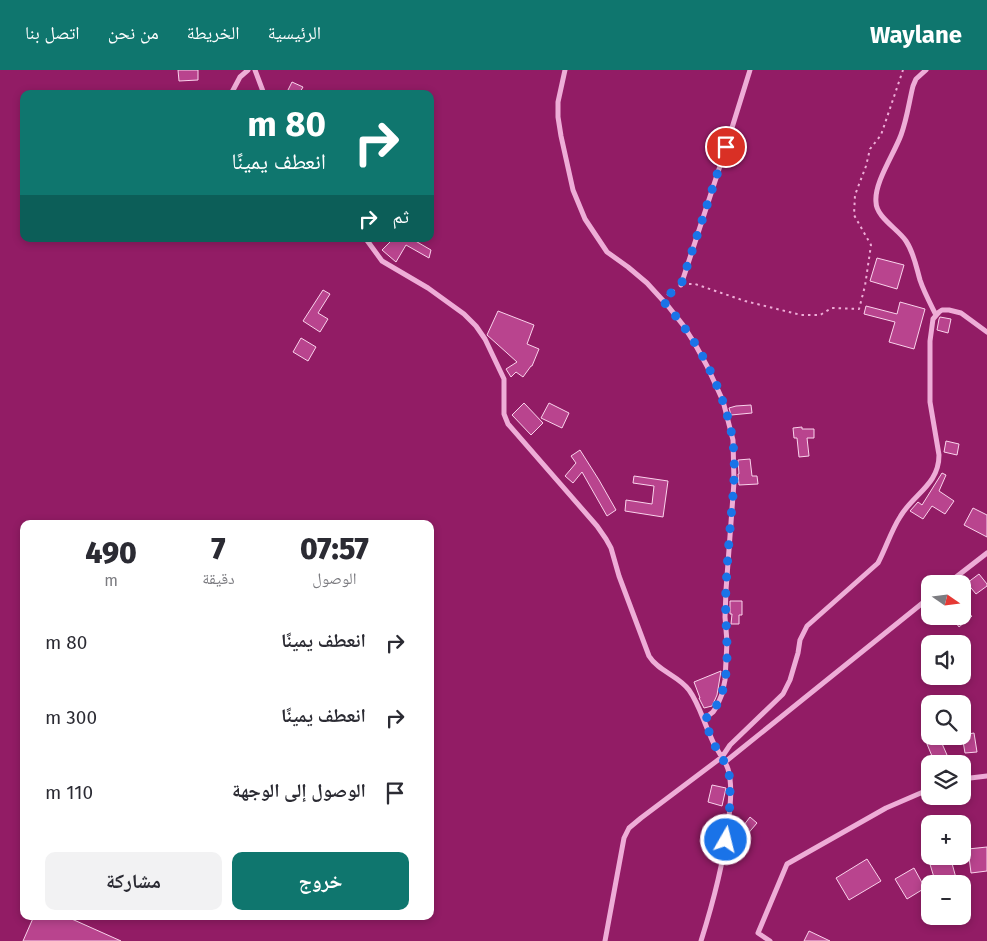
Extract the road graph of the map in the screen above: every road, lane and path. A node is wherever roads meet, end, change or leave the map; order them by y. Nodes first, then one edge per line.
1 (248, 70) edge
2 (255, 70) edge
3 (565, 70) edge
4 (750, 70) edge
5 (903, 70) edge
6 (926, 70) edge
7 (233, 90) edge
8 (262, 90) edge
9 (368, 242) edge
10 (681, 285) junction
11 (662, 300) junction
12 (936, 315) junction
13 (987, 332) edge
14 (987, 552) edge
15 (958, 575) edge
16 (921, 604) edge
17 (704, 720) junction
18 (722, 757) junction
19 (725, 762) junction
20 (987, 776) edge
21 (971, 779) edge
22 (921, 793) edge
23 (606, 941) edge
24 (701, 941) edge
25 (770, 941) edge

1 - 7 street
2 - 8 street
3 - 11 street
4 - 10 street
5 - 10 path
6 - 12 street
9 - 17 street
10 - 11 path
11 - 17 street
12 - 13 street
12 - 18 street
14 - 15 street
16 - 19 street
17 - 18 street
18 - 19 street
18 - 23 street
19 - 24 street
20 - 21 street
22 - 25 street

